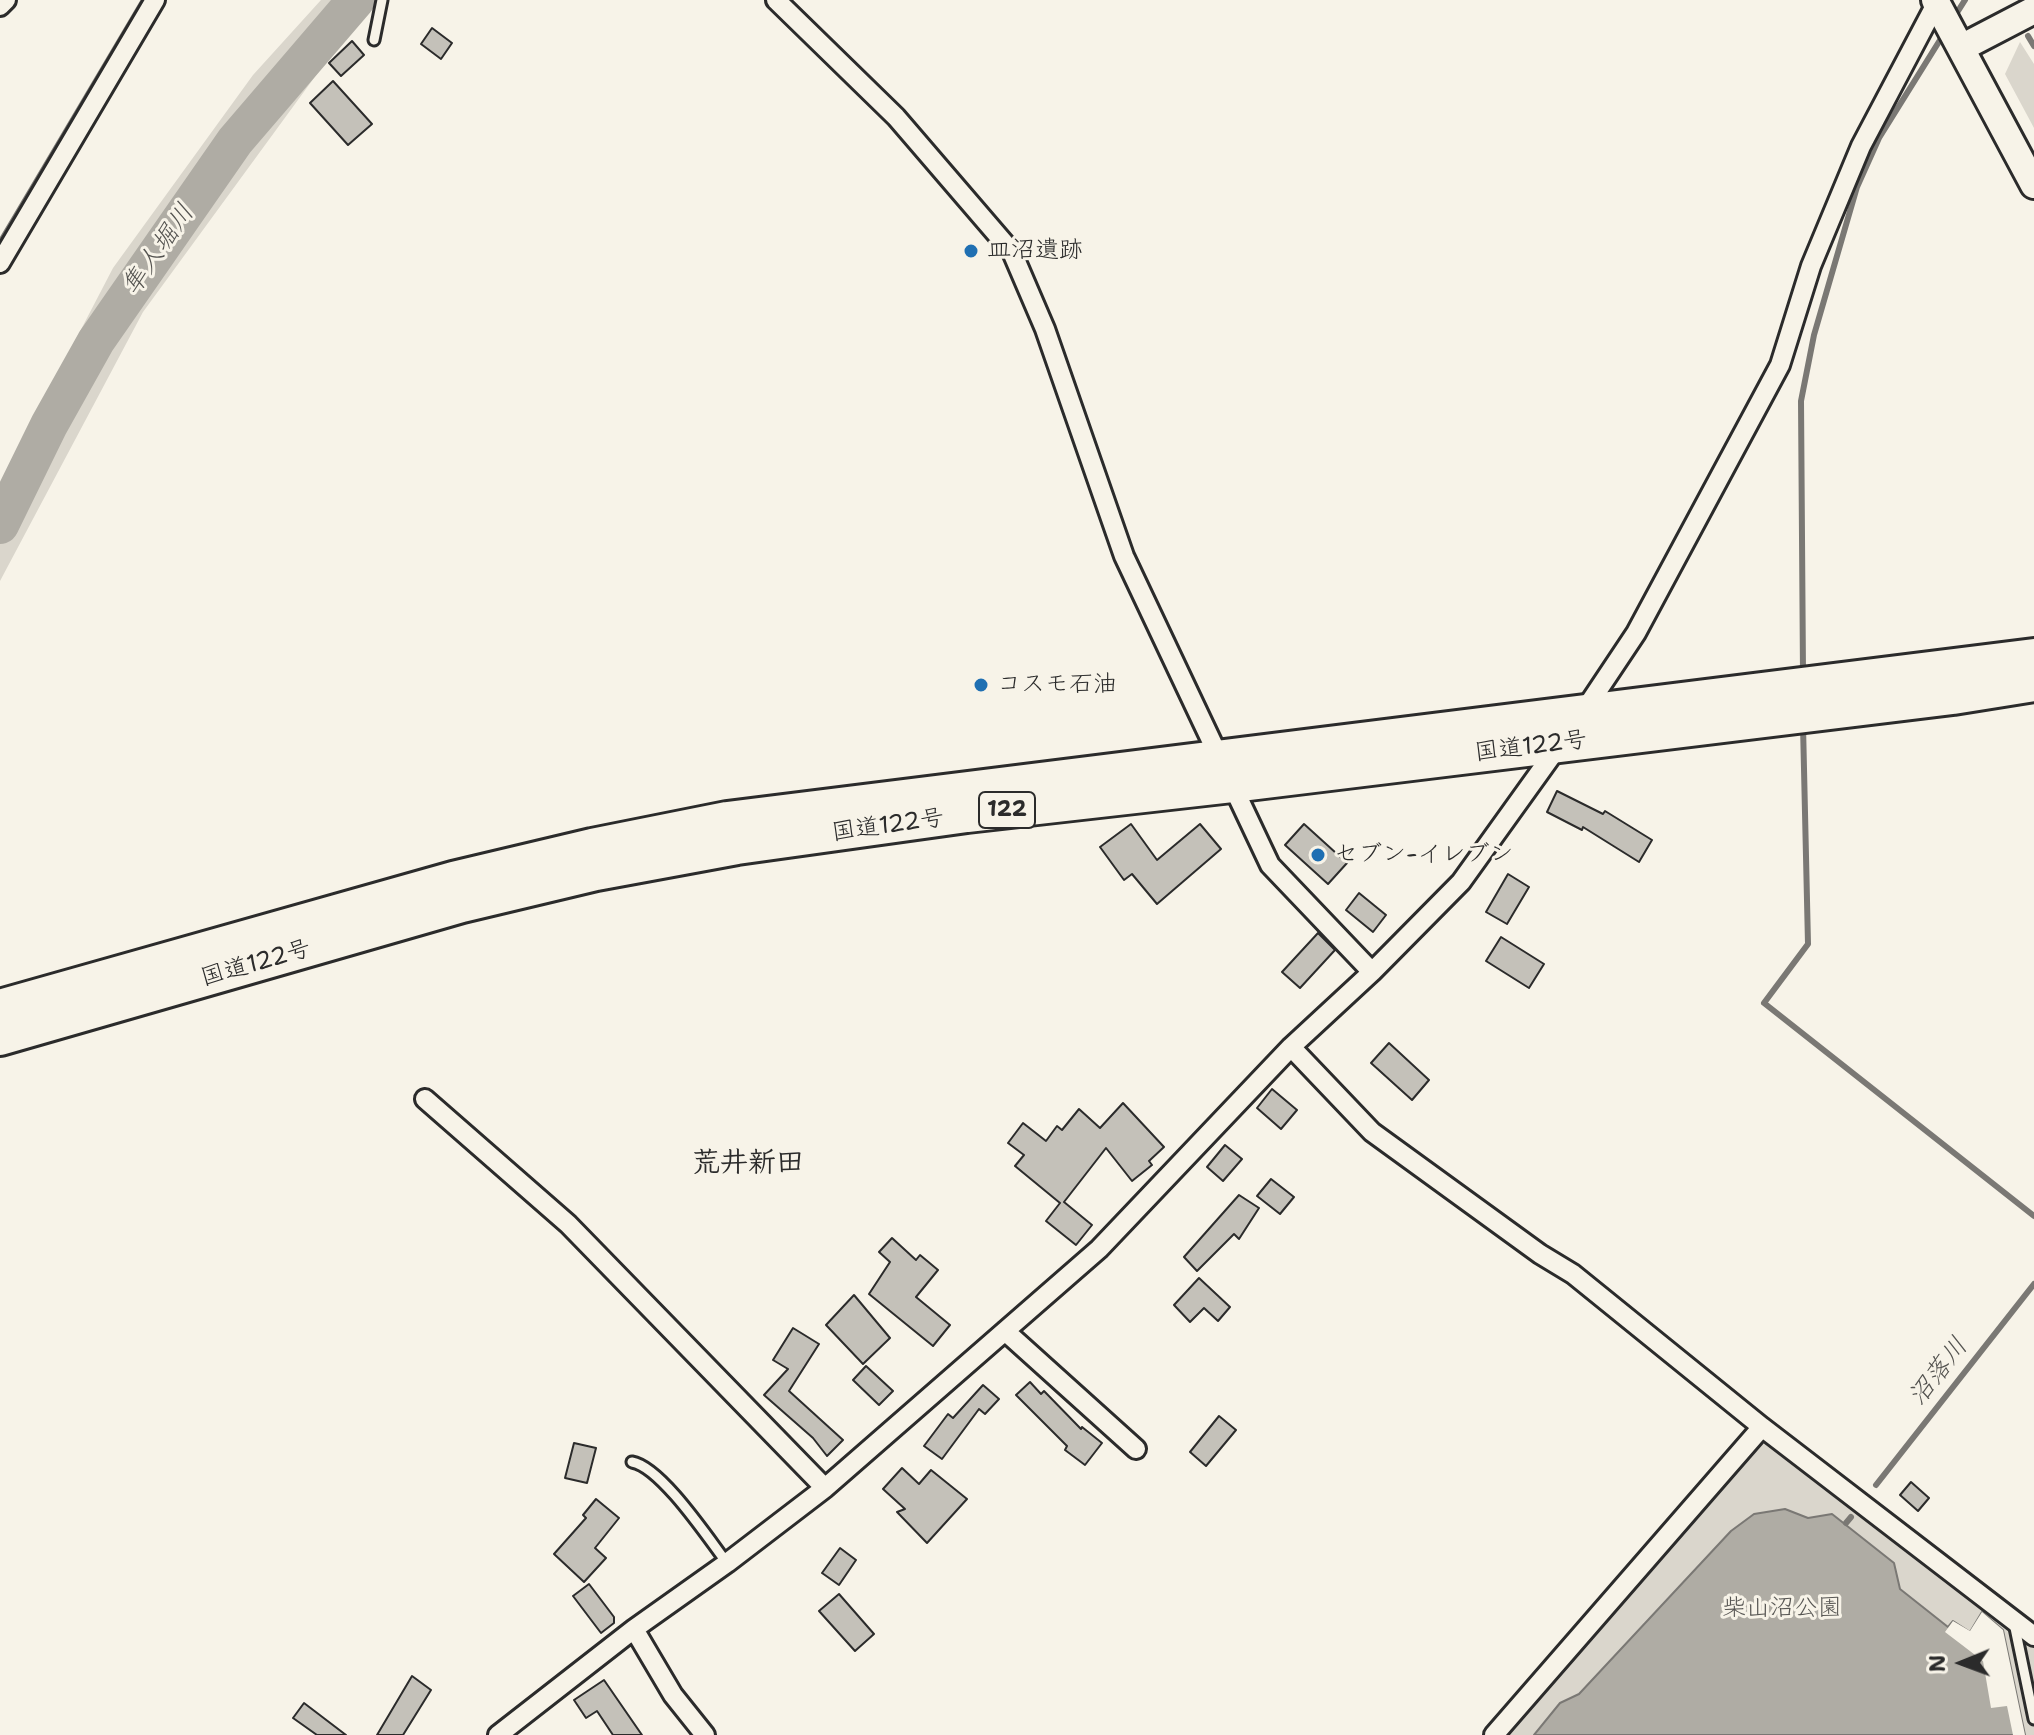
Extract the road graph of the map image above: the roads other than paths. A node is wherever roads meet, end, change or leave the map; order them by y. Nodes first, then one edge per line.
1 (6, 0) edge
2 (155, 0) edge
3 (382, 0) edge
4 (776, 0) edge
5 (1936, 1) edge
6 (0, 6) edge
7 (2031, 9) edge
8 (374, 40) dead end
9 (1963, 47) junction
10 (2034, 185) edge
11 (0, 263) edge
12 (2034, 656) edge
13 (2034, 684) edge
14 (1583, 713) junction
15 (1560, 743) junction
16 (1225, 771) junction
17 (1372, 972) junction
18 (0, 1007) edge
19 (0, 1038) edge
20 (1291, 1047) junction
21 (425, 1099) dead end
22 (1005, 1331) junction
23 (1762, 1427) junction
24 (1136, 1449) dead end
25 (632, 1462) dead end
26 (825, 1488) junction
27 (727, 1563) junction
28 (2013, 1620) junction
29 (634, 1629) junction
30 (2034, 1636) edge
31 (2034, 1719) edge
32 (498, 1735) edge
33 (705, 1735) edge
34 (1494, 1735) edge

1 - 6 street
2 - 11 street
3 - 8 lane
4 - 16 street
5 - 9 street
5 - 14 street
7 - 9 street
9 - 10 street
12 - 14 highway, 国道122号 / 122
13 - 15 highway, 国道122号 / 122
14 - 15 street
14 - 16 highway, 国道122号 / 122
15 - 16 highway, 国道122号 / 122
15 - 17 street
16 - 17 street
16 - 18 highway, 国道122号 / 122
16 - 19 highway, 国道122号 / 122
17 - 20 street
20 - 22 street
20 - 23 street
21 - 26 street
22 - 24 street
22 - 26 street
23 - 28 street
23 - 34 street
25 - 27 lane
26 - 27 street
27 - 29 street
28 - 30 street
28 - 31 lane
29 - 32 street
29 - 33 street

